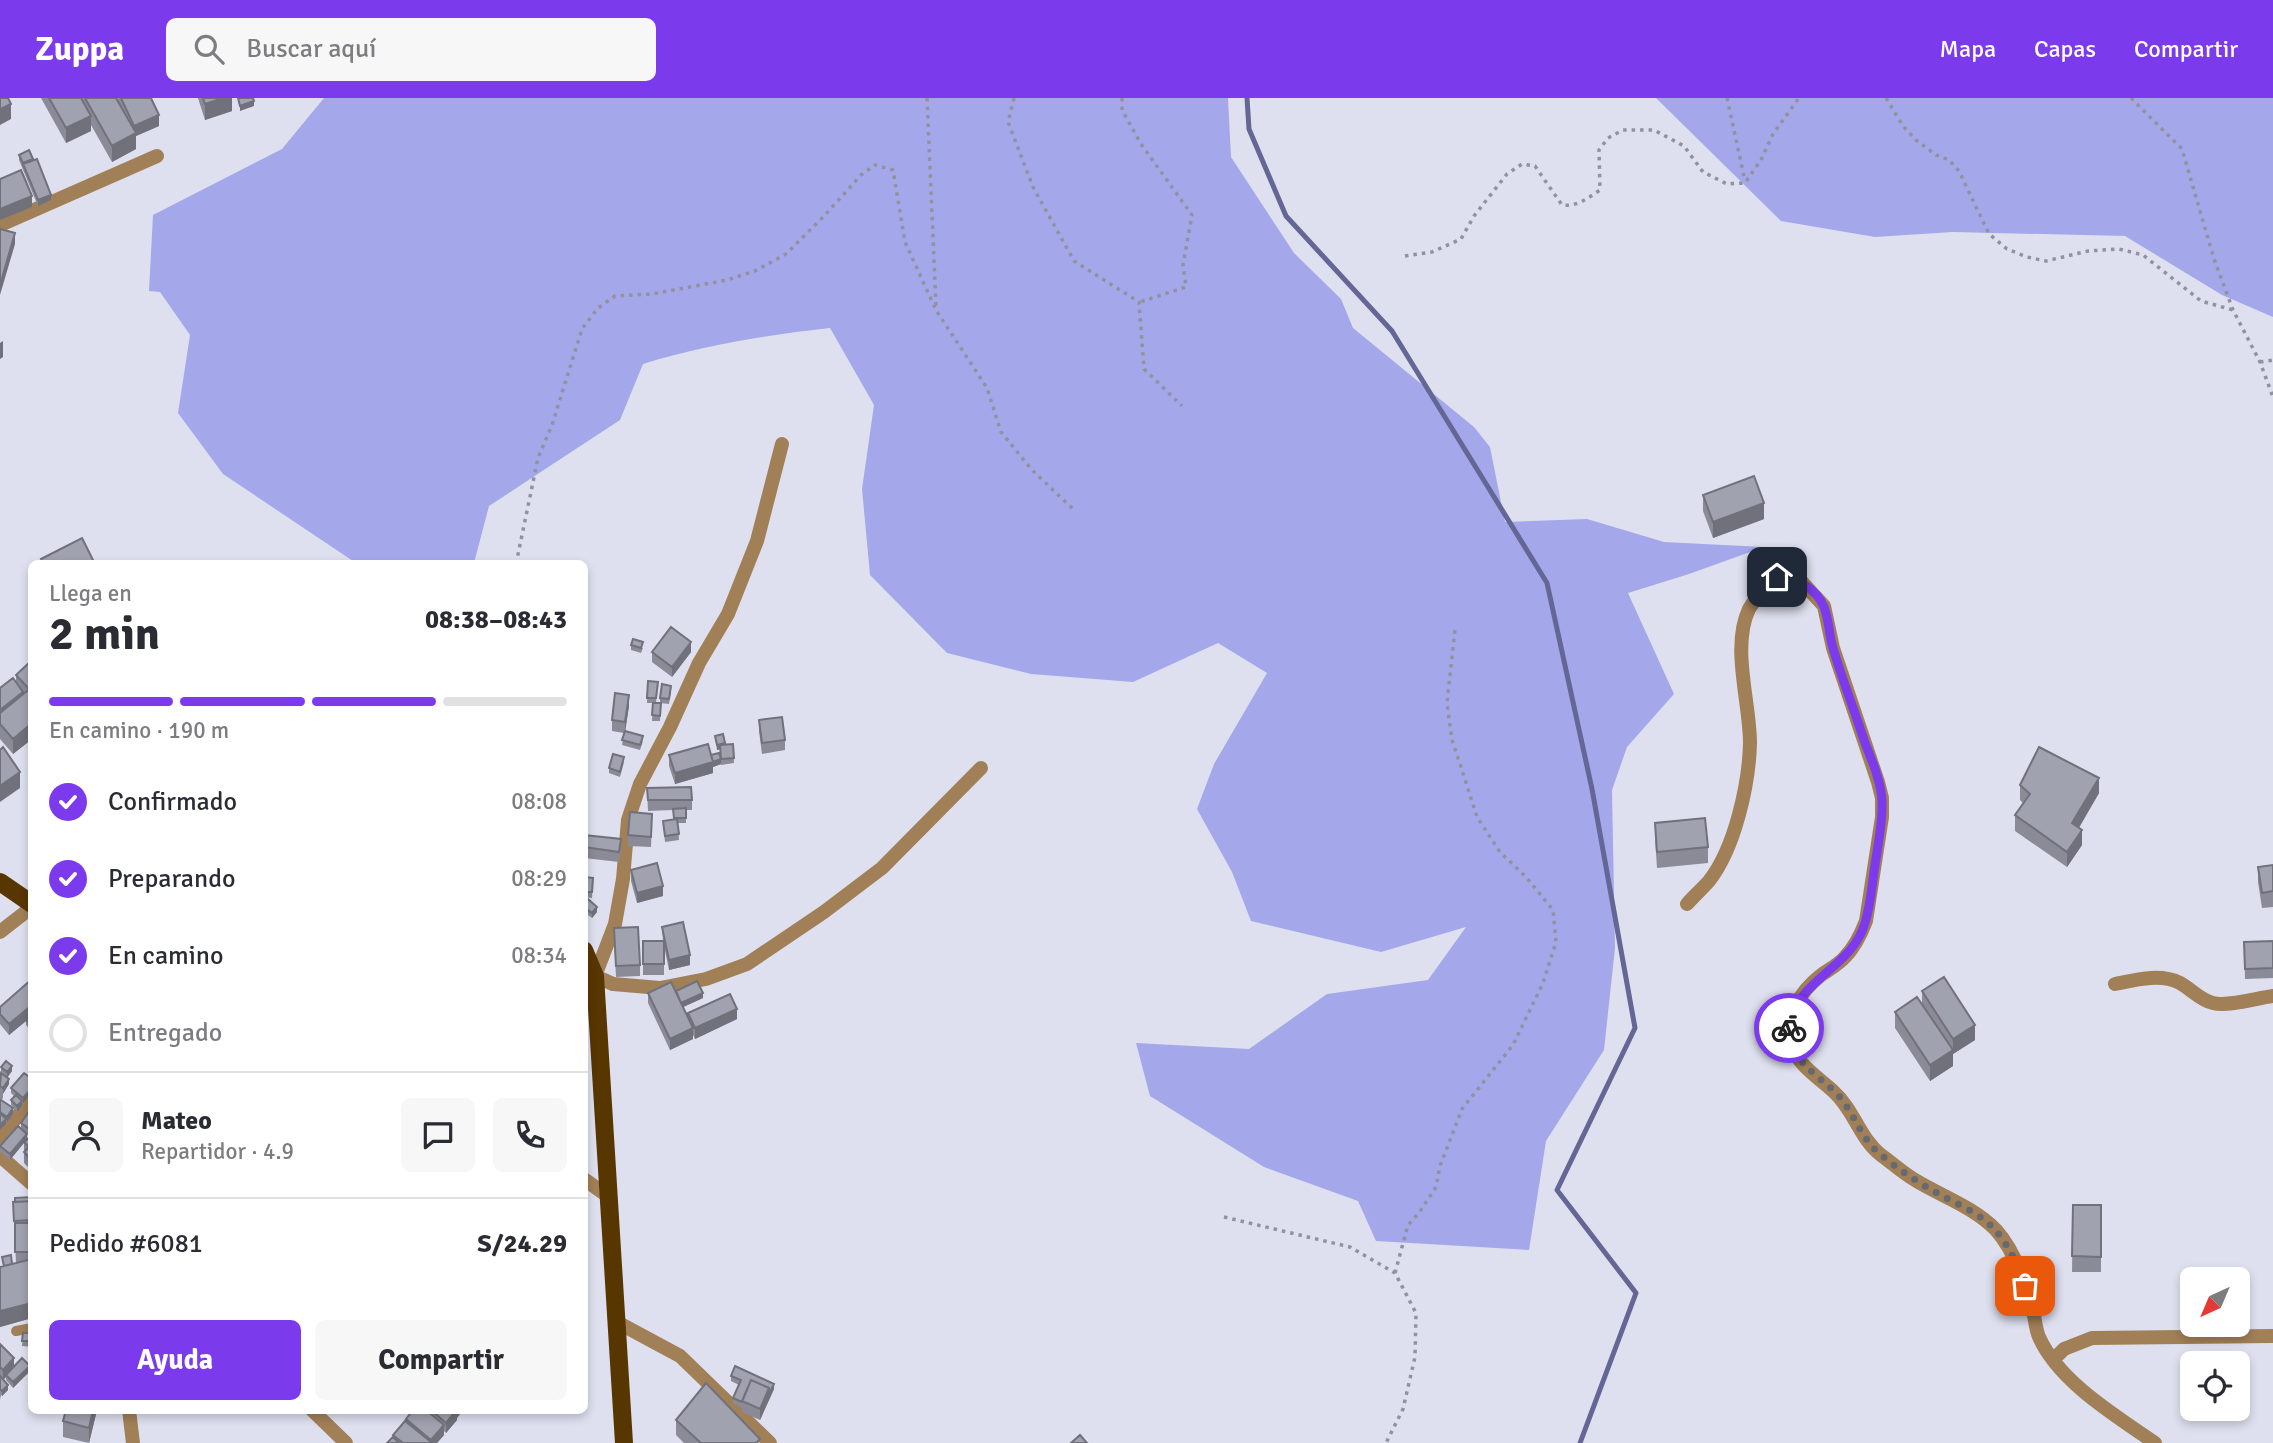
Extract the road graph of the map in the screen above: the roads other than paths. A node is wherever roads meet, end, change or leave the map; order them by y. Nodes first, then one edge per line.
1 (157, 156) dead end
2 (0, 225) edge
3 (782, 444) dead end
4 (981, 768) dead end
5 (0, 882) edge
6 (28, 903) edge
7 (1687, 904) dead end
8 (28, 909) edge
9 (0, 932) edge
10 (588, 959) edge
11 (595, 976) junction
12 (2115, 984) dead end
13 (2273, 996) edge
14 (28, 1103) edge
15 (0, 1138) edge
16 (0, 1156) edge
17 (28, 1180) edge
18 (588, 1183) edge
19 (609, 1197) junction
20 (615, 1321) junction
21 (28, 1329) edge
22 (16, 1331) dead end
23 (2273, 1336) edge
24 (2053, 1360) junction
25 (129, 1414) edge
26 (316, 1414) edge
27 (133, 1443) edge
28 (346, 1443) edge
29 (624, 1443) edge
30 (770, 1443) edge
31 (2155, 1443) edge

1 - 2 street
3 - 11 street
4 - 11 street
5 - 6 main road
7 - 24 street
8 - 9 street
10 - 11 main road
11 - 19 main road
12 - 13 street
14 - 15 street
16 - 17 street
18 - 19 street
19 - 20 main road
20 - 29 main road
20 - 30 street
21 - 22 lane
23 - 24 street
24 - 31 street
25 - 27 street
26 - 28 street

